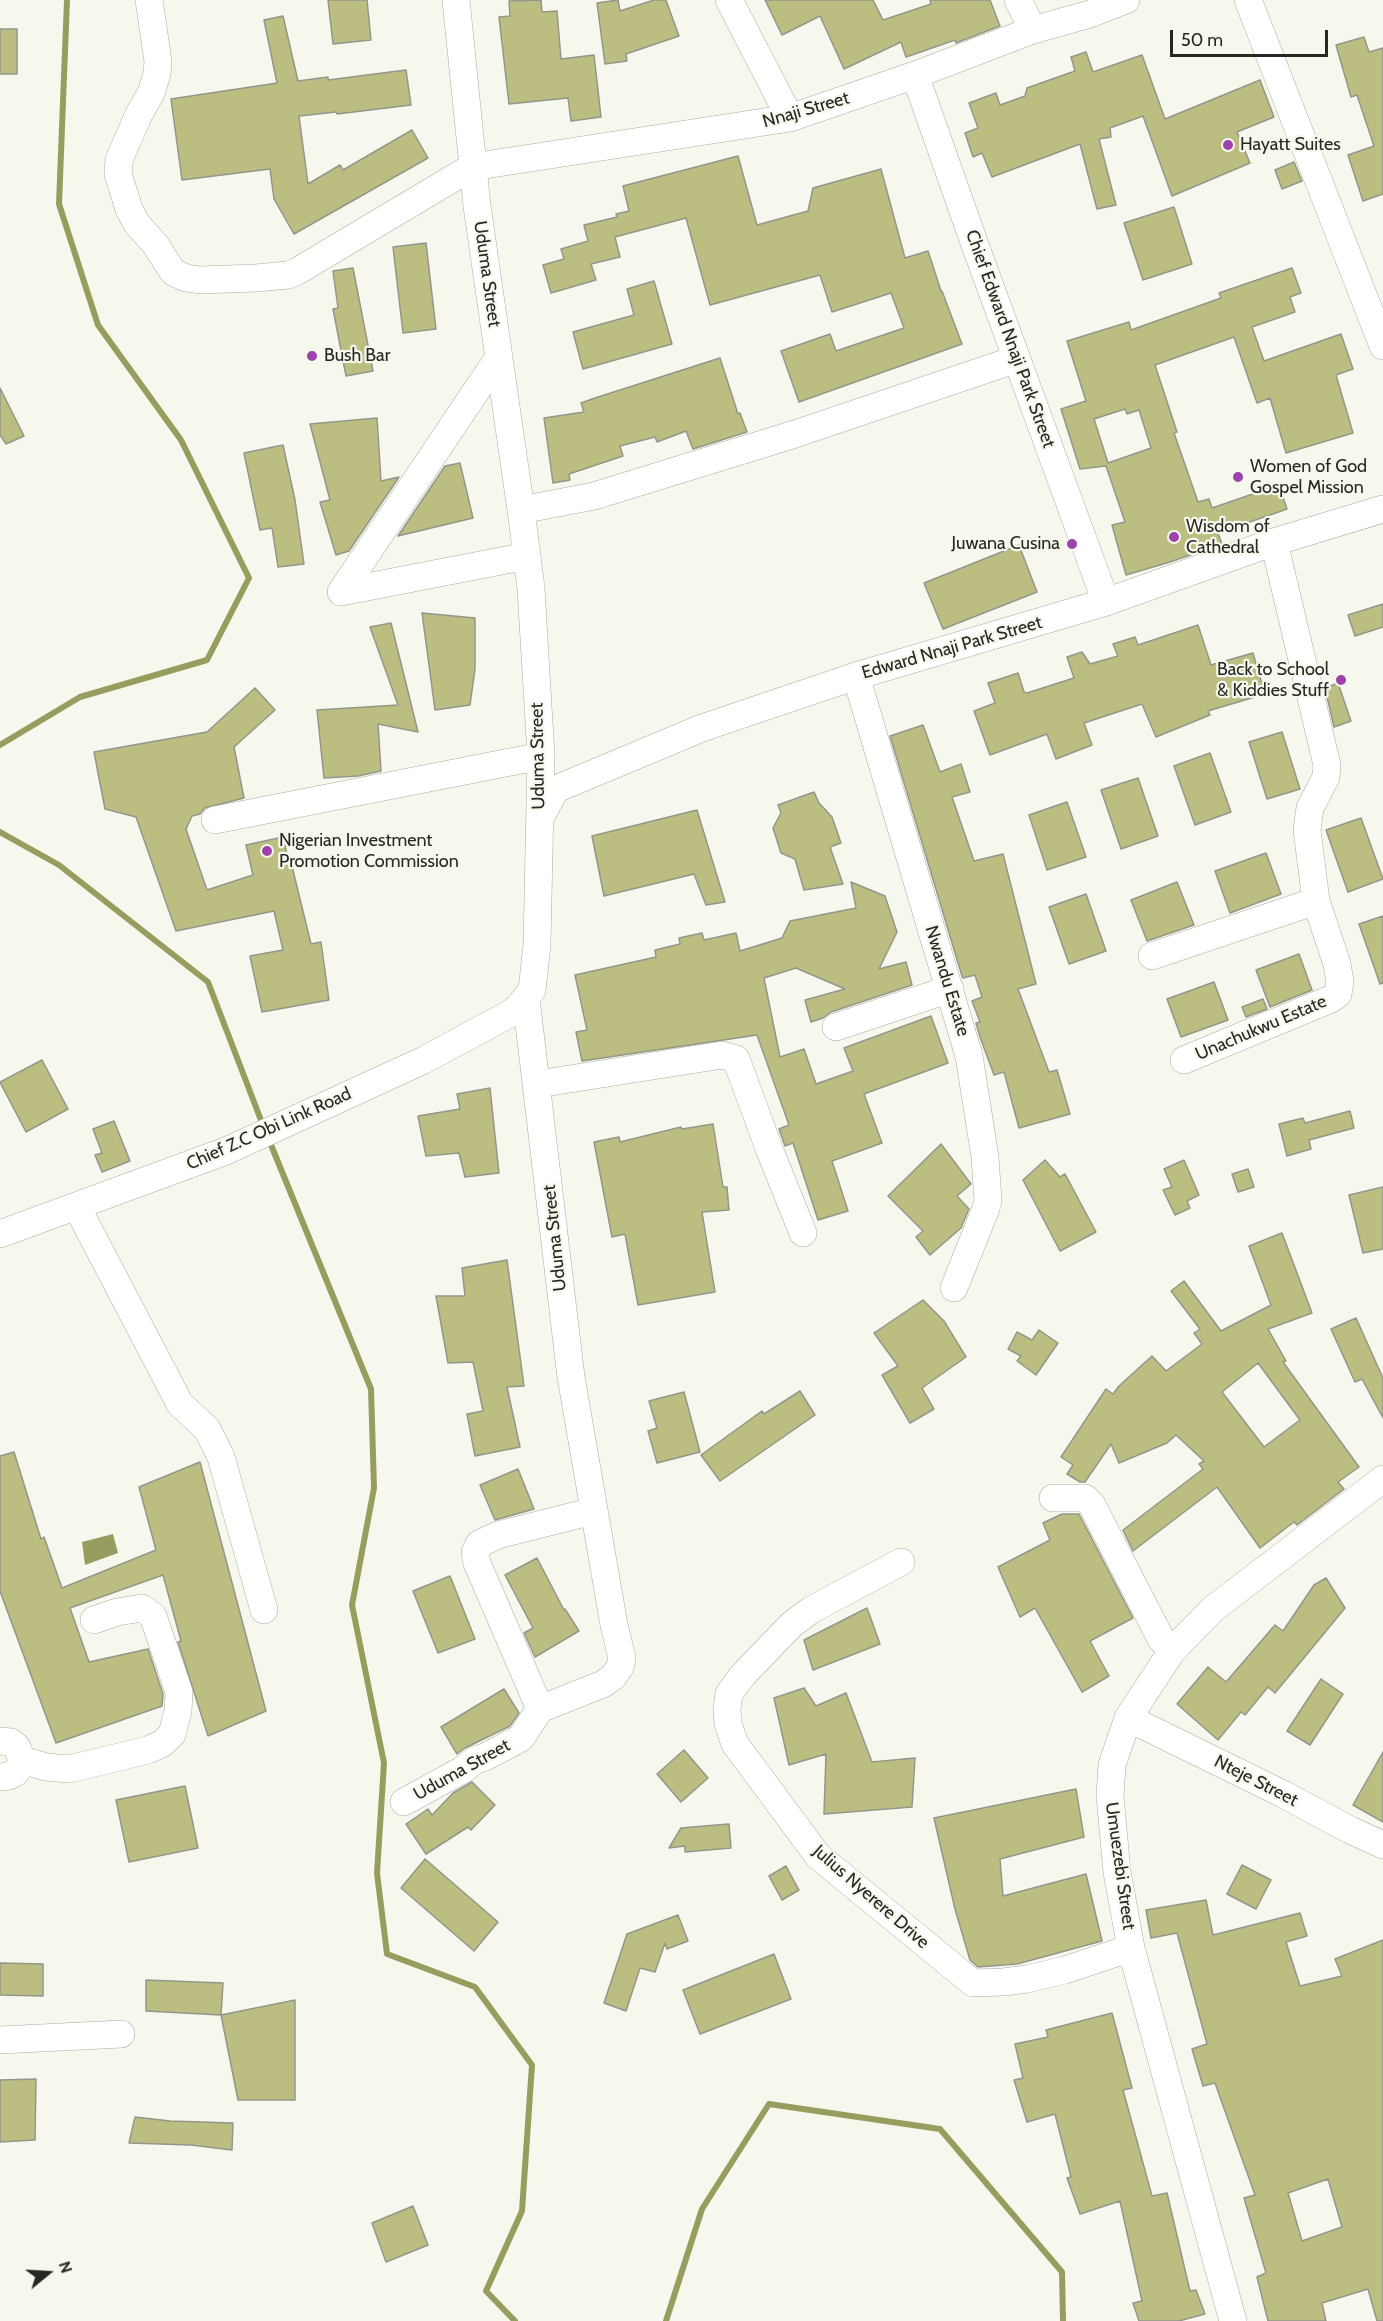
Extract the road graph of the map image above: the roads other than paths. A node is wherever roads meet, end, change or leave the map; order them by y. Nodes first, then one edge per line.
1 (149, 0) edge
2 (456, 0) edge
3 (729, 0) edge
4 (1018, 0) edge
5 (1126, 0) edge
6 (1248, 0) edge
7 (1033, 30) junction
8 (915, 75) junction
9 (790, 118) junction
10 (472, 167) junction
11 (1383, 346) edge
12 (499, 357) junction
13 (1017, 359) junction
14 (1383, 509) edge
15 (521, 510) junction
16 (1274, 542) junction
17 (527, 556) junction
18 (1106, 602) junction
19 (856, 676) junction
20 (541, 756) junction
21 (540, 818) junction
22 (215, 820) dead end
23 (1316, 901) junction
24 (1152, 956) dead end
25 (950, 989) junction
26 (526, 999) junction
27 (836, 1027) dead end
28 (1184, 1060) dead end
29 (538, 1084) junction
30 (77, 1207) junction
31 (0, 1233) edge
32 (803, 1233) dead end
33 (954, 1288) dead end
34 (1383, 1479) edge
35 (1053, 1498) dead end
36 (593, 1511) junction
37 (901, 1563) dead end
38 (264, 1610) dead end
39 (94, 1620) dead end
40 (1172, 1651) junction
41 (540, 1709) junction
42 (1128, 1718) junction
43 (0, 1741) edge
44 (22, 1760) junction
45 (0, 1777) edge
46 (404, 1802) dead end
47 (1383, 1845) edge
48 (1131, 1948) junction
49 (121, 2034) dead end
50 (0, 2040) edge
51 (1233, 2321) edge

1 - 10 street
2 - 10 street, Uduma Street
3 - 9 street
4 - 7 street
5 - 7 street, Nnaji Street
6 - 11 street
7 - 8 street, Nnaji Street
8 - 9 street, Nnaji Street
8 - 13 street, Chief Edward Nnaji Park Street
9 - 10 street, Nnaji Street
10 - 12 street, Uduma Street
12 - 15 street, Uduma Street
12 - 17 street
13 - 15 street
13 - 18 street, Chief Edward Nnaji Park Street
14 - 16 street, Edward Nnaji Park Street
15 - 17 street, Uduma Street
16 - 18 street, Edward Nnaji Park Street
16 - 23 street, Unachukwu Estate
17 - 20 street, Uduma Street
18 - 19 street, Edward Nnaji Park Street
19 - 21 street, Edward Nnaji Park Street
19 - 25 street, Nwandu Estate
20 - 21 street, Uduma Street
20 - 22 street
21 - 26 street, Uduma Street
23 - 24 street
23 - 28 street, Unachukwu Estate
25 - 27 street
25 - 33 street, Nwandu Estate
26 - 29 street, Uduma Street
26 - 30 street, Chief Z.C Obi Link Road
29 - 32 street
29 - 36 street, Uduma Street
30 - 31 street, Chief Z.C Obi Link Road
30 - 38 street
34 - 40 street, Umuezebi Street
35 - 40 street
36 - 41 street, Uduma Street
36 - 41 street
37 - 48 street, Julius Nyerere Drive
39 - 44 street
40 - 42 street, Umuezebi Street
41 - 46 street, Uduma Street
42 - 47 street, Nteje Street
42 - 48 street, Umuezebi Street
43 - 44 street
44 - 45 street
48 - 51 street, Umuezebi Street
49 - 50 street

